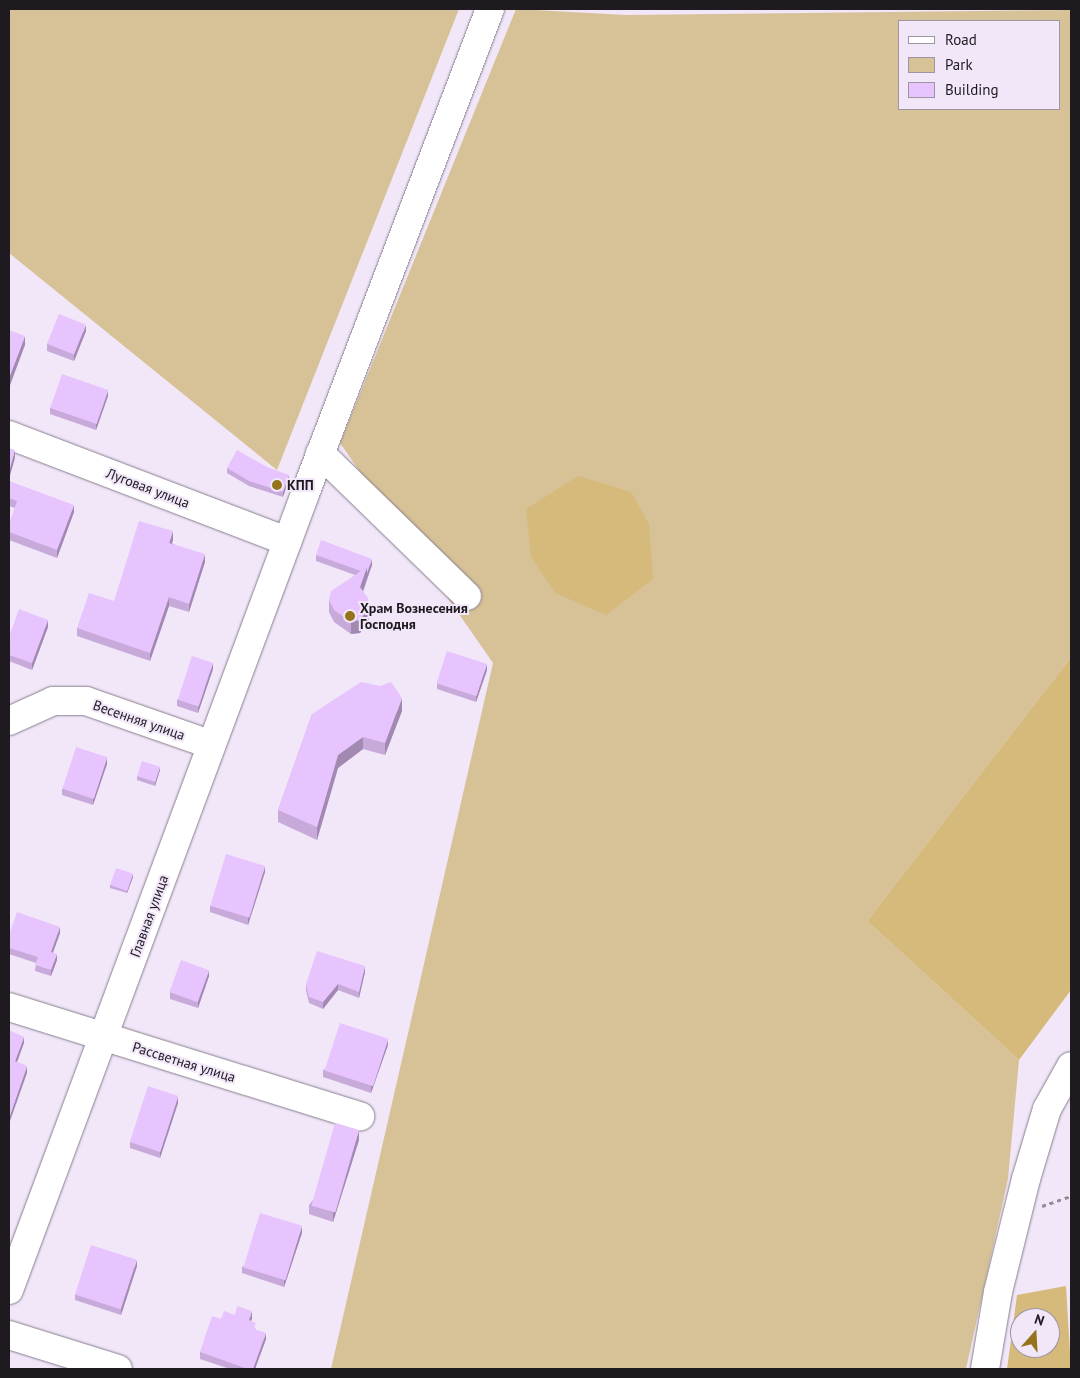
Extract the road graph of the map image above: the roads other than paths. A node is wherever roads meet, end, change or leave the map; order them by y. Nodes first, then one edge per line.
1 (490, 9) edge
2 (9, 435) edge
3 (320, 453) junction
4 (287, 541) junction
5 (467, 596) dead end
6 (9, 721) edge
7 (212, 745) junction
8 (9, 1007) edge
9 (105, 1038) junction
10 (1071, 1066) edge
11 (360, 1116) dead end
12 (9, 1290) edge
13 (9, 1334) edge
14 (118, 1369) edge
15 (985, 1369) edge

1 - 3 street, Главная улица
2 - 4 street, Луговая улица
3 - 4 street, Главная улица
3 - 5 street
4 - 7 street, Главная улица
6 - 7 street, Весенняя улица
7 - 9 street, Главная улица
8 - 9 street, Рассветная улица
9 - 11 street, Рассветная улица
9 - 12 street, Главная улица
10 - 15 street
13 - 14 street

